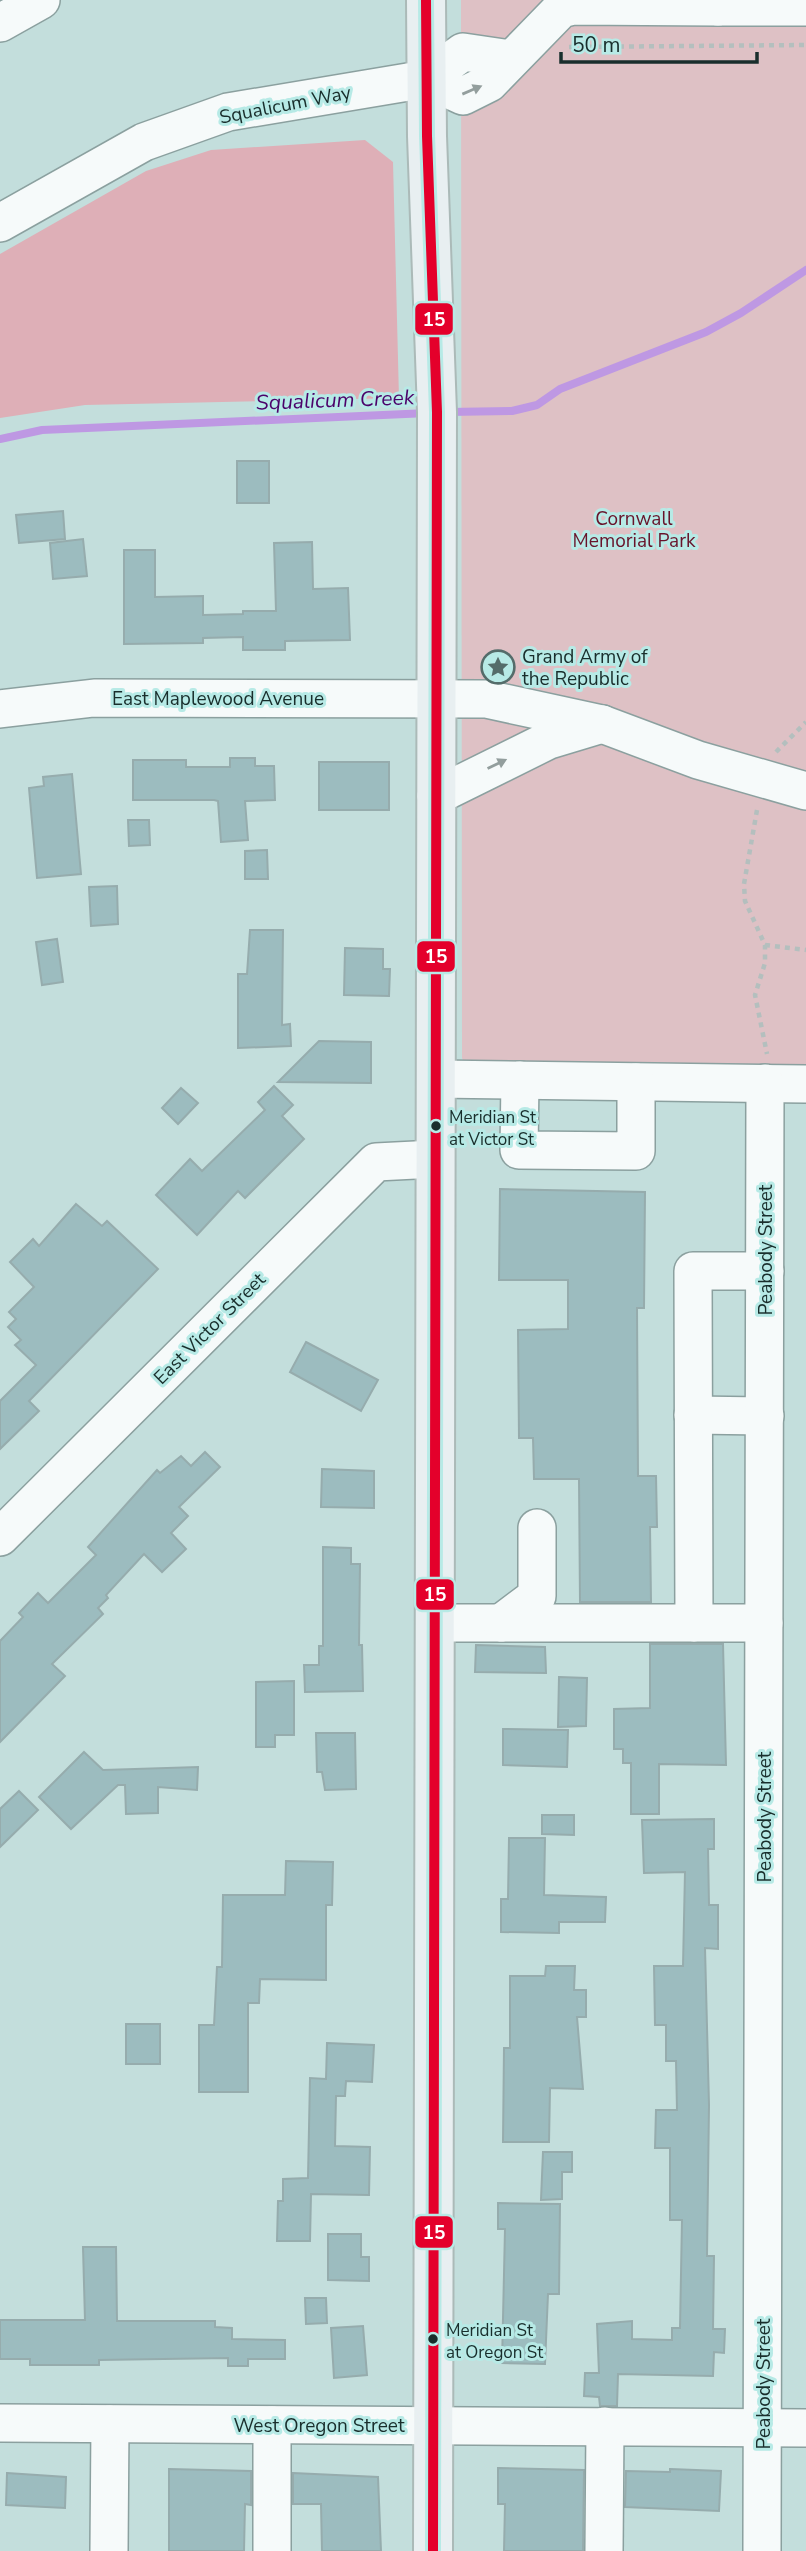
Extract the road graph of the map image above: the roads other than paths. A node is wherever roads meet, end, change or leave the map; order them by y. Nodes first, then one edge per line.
1 (41, 0) edge
2 (426, 0) edge
3 (718, 3) edge
4 (806, 7) edge
5 (0, 23) edge
6 (426, 79) junction
7 (0, 223) edge
8 (436, 698) junction
9 (0, 709) edge
10 (602, 724) junction
11 (806, 791) edge
12 (436, 796) junction
13 (436, 1079) junction
14 (520, 1080) junction
15 (636, 1082) junction
16 (765, 1083) junction
17 (806, 1084) edge
18 (435, 1159) junction
19 (765, 1271) junction
20 (693, 1415) junction
21 (765, 1416) junction
22 (537, 1528) dead end
23 (0, 1537) edge
24 (435, 1623) junction
25 (501, 1623) junction
26 (694, 1623) junction
27 (764, 1623) junction
28 (0, 2423) edge
29 (110, 2424) junction
30 (272, 2425) junction
31 (433, 2426) junction
32 (605, 2426) junction
33 (762, 2427) junction
34 (806, 2427) edge
35 (109, 2551) edge
36 (272, 2551) edge
37 (433, 2551) edge
38 (604, 2551) edge
39 (762, 2551) edge

1 - 5 street
2 - 6 main road
3 - 4 street
3 - 6 street
6 - 7 street, Squalicum Way
6 - 8 main road
8 - 9 street, East Maplewood Avenue
8 - 10 street, East Maplewood Avenue
8 - 12 main road
10 - 11 street, East Maplewood Avenue
12 -> 10 street
12 - 13 main road
13 - 14 street
13 - 18 main road
14 - 15 street
14 - 15 street
15 - 16 street
16 - 17 street
16 - 19 street, Peabody Street
18 - 23 street, East Victor Street
18 - 24 main road
19 - 20 street
19 - 21 street, Peabody Street
20 - 21 street
20 - 26 street
21 - 27 street, Peabody Street
22 - 25 street
24 - 25 street
24 - 31 main road
25 - 26 street
26 - 27 street
27 - 33 street, Peabody Street
28 - 29 street, West Oregon Street
29 - 30 street, West Oregon Street
29 - 35 street
30 - 31 street, West Oregon Street
30 - 36 street
31 - 32 street, West Oregon Street
31 - 37 main road
32 - 33 street, West Oregon Street
32 - 38 street
33 - 34 street, West Oregon Street
33 - 39 street, Peabody Street

